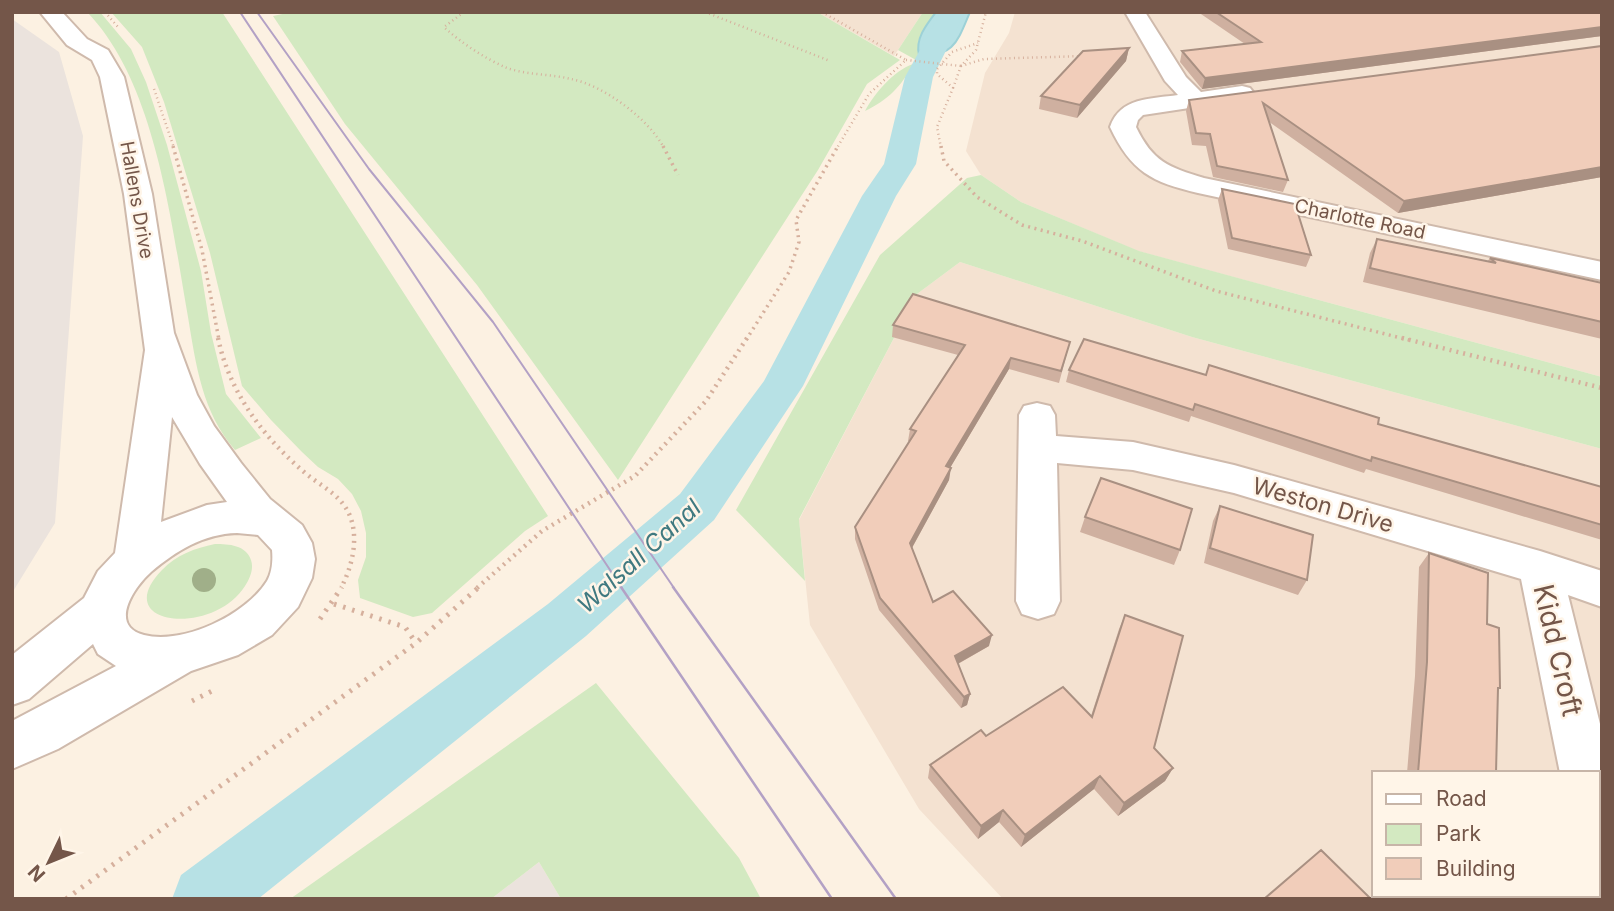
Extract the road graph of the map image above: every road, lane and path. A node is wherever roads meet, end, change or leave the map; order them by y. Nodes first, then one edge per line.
1 (50, 12) edge
2 (464, 12) edge
3 (705, 12) edge
4 (822, 12) edge
5 (986, 12) edge
6 (1135, 12) edge
7 (122, 32) dead end
8 (101, 33) edge
9 (978, 43) junction
10 (1159, 53) junction
11 (906, 60) junction
12 (830, 61) dead end
13 (961, 66) junction
14 (151, 82) dead end
15 (953, 88) junction
16 (1263, 90) edge
17 (1195, 99) junction
18 (678, 175) dead end
19 (1602, 271) edge
20 (161, 350) junction
21 (1602, 388) edge
22 (266, 521) junction
23 (136, 558) junction
24 (1540, 568) junction
25 (1602, 589) edge
26 (1038, 601) dead end
27 (105, 607) junction
28 (416, 643) junction
29 (177, 656) junction
30 (12, 684) edge
31 (12, 746) edge
32 (1586, 771) edge
33 (66, 899) edge

1 - 8 street
2 - 18 path
3 - 12 path
4 - 11 path
5 - 9 path
6 - 10 street
7 - 8 path
8 - 20 street, Hallens Drive
9 - 13 path
9 - 15 path
10 - 13 path
10 - 17 street
11 - 13 path, bridge
11 - 28 path
13 - 15 path
14 - 28 path
15 - 21 path
16 - 17 street
17 - 19 street, Charlotte Road
20 - 22 street, Hallens Drive
20 - 23 street, Hallens Drive
22 - 23 street
22 - 29 street, Hallens Drive
23 - 27 street
24 - 25 street, Weston Drive
24 - 26 street, Weston Drive
24 - 32 street, Kidd Croft
27 - 29 street, Hallens Drive
27 - 30 street
28 - 33 path
29 - 31 street, Hallens Drive

